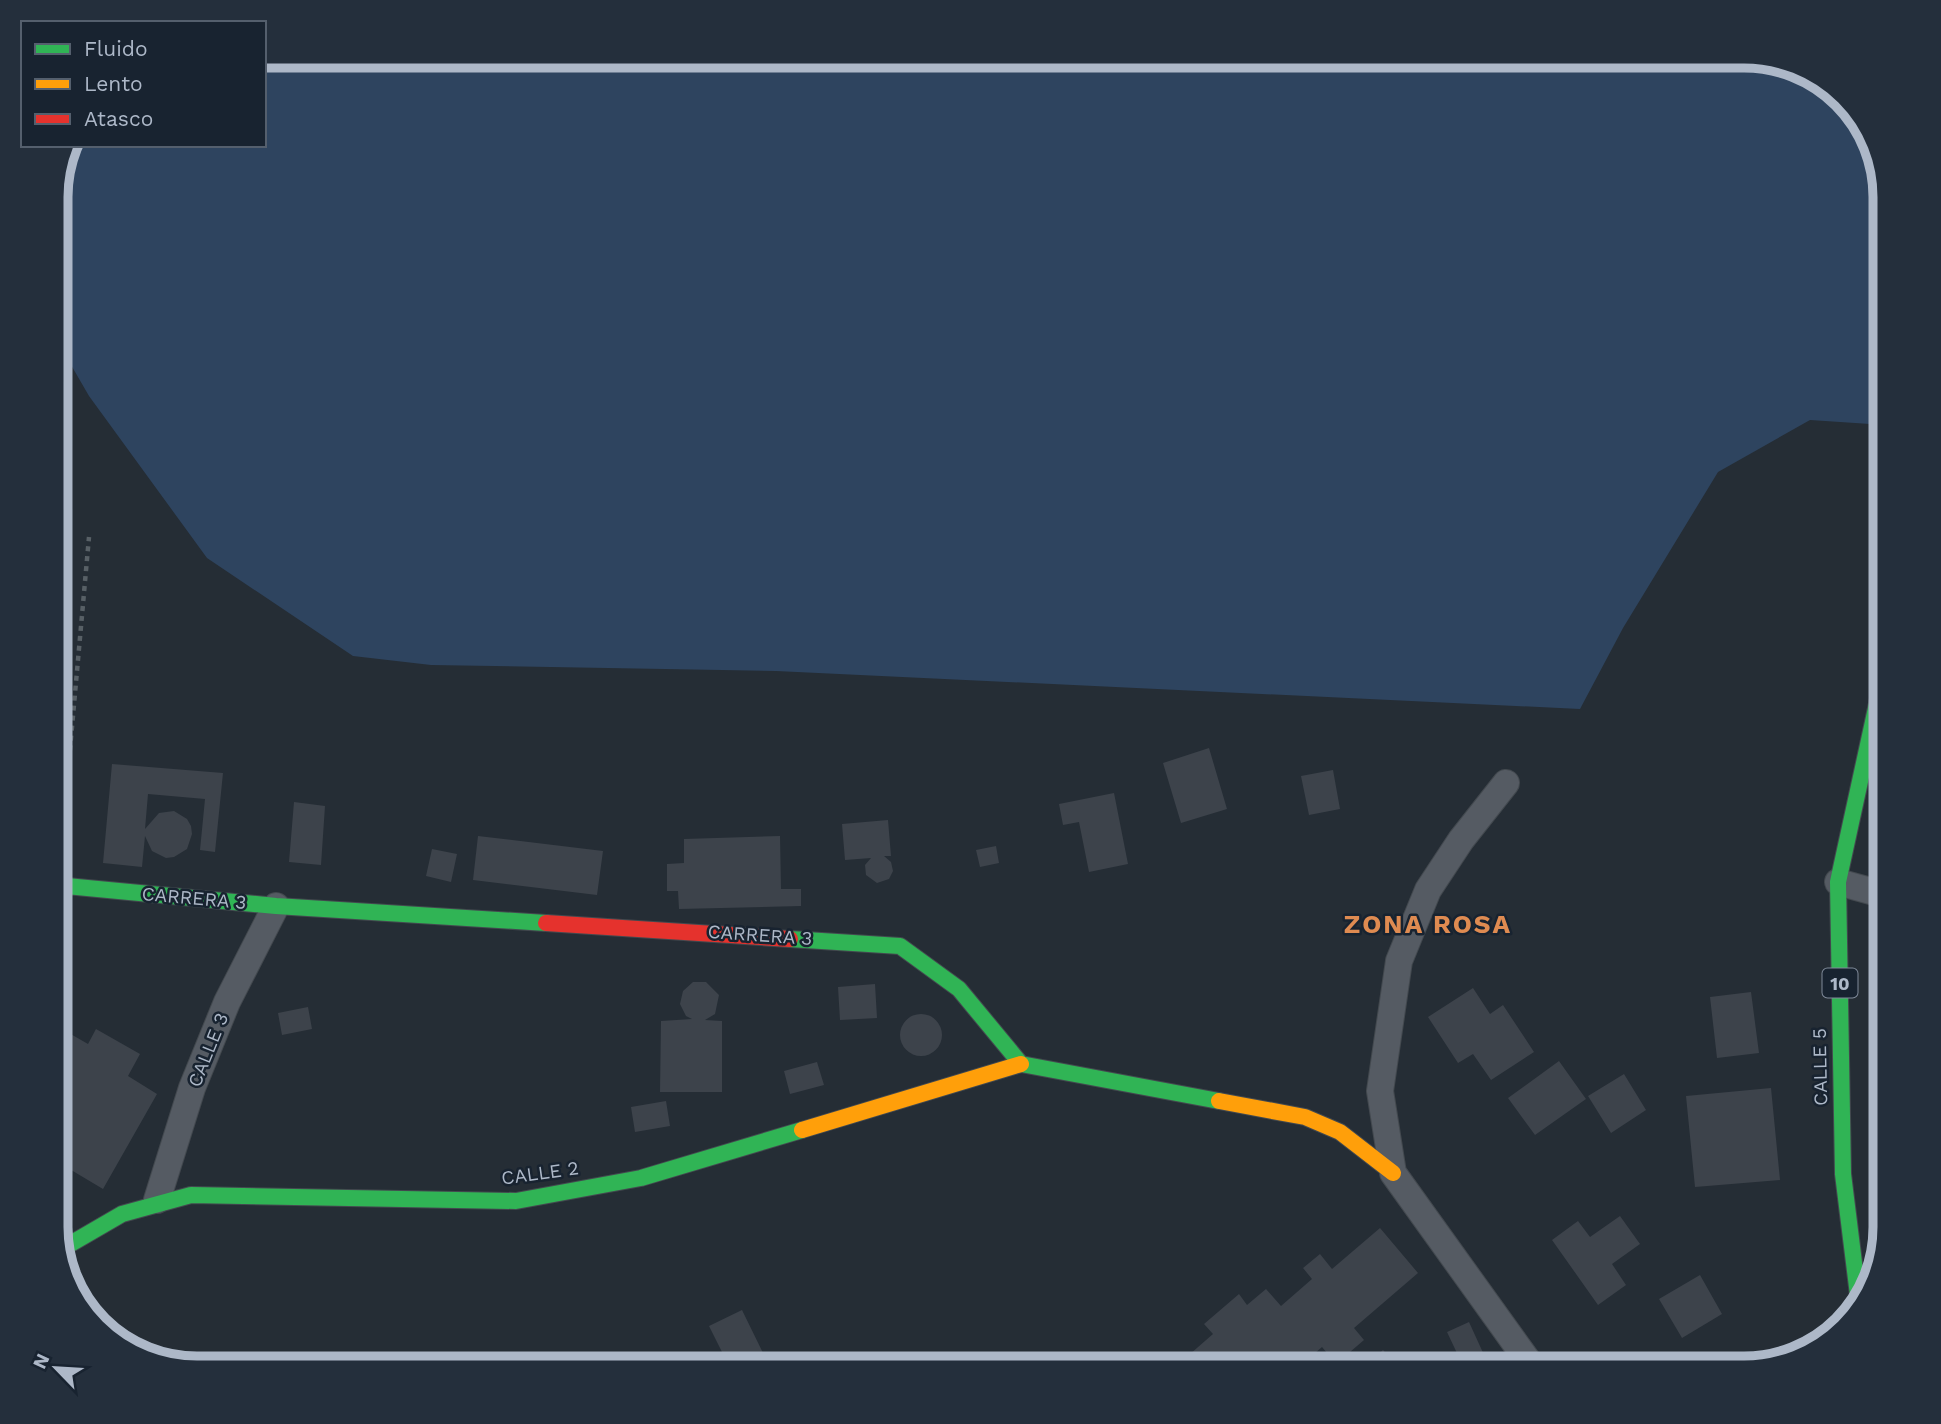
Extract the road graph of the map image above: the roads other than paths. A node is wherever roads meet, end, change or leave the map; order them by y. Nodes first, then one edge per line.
1 (1873, 722) edge
2 (1506, 783) dead end
3 (1838, 882) junction
4 (69, 886) edge
5 (1873, 892) edge
6 (276, 906) junction
7 (1021, 1064) junction
8 (1394, 1172) junction
9 (157, 1200) junction
10 (70, 1242) edge
11 (1858, 1286) edge
12 (1524, 1356) edge

1 - 3 street, CALLE 5 / 10
2 - 8 street
3 - 5 street
3 - 11 street, CALLE 5 / 10
4 - 6 street, CARRERA 3
6 - 7 street, CARRERA 3
6 - 9 street, CALLE 3
7 - 8 street
7 - 9 street, CALLE 2
8 - 12 street
9 - 10 street, CALLE 2

